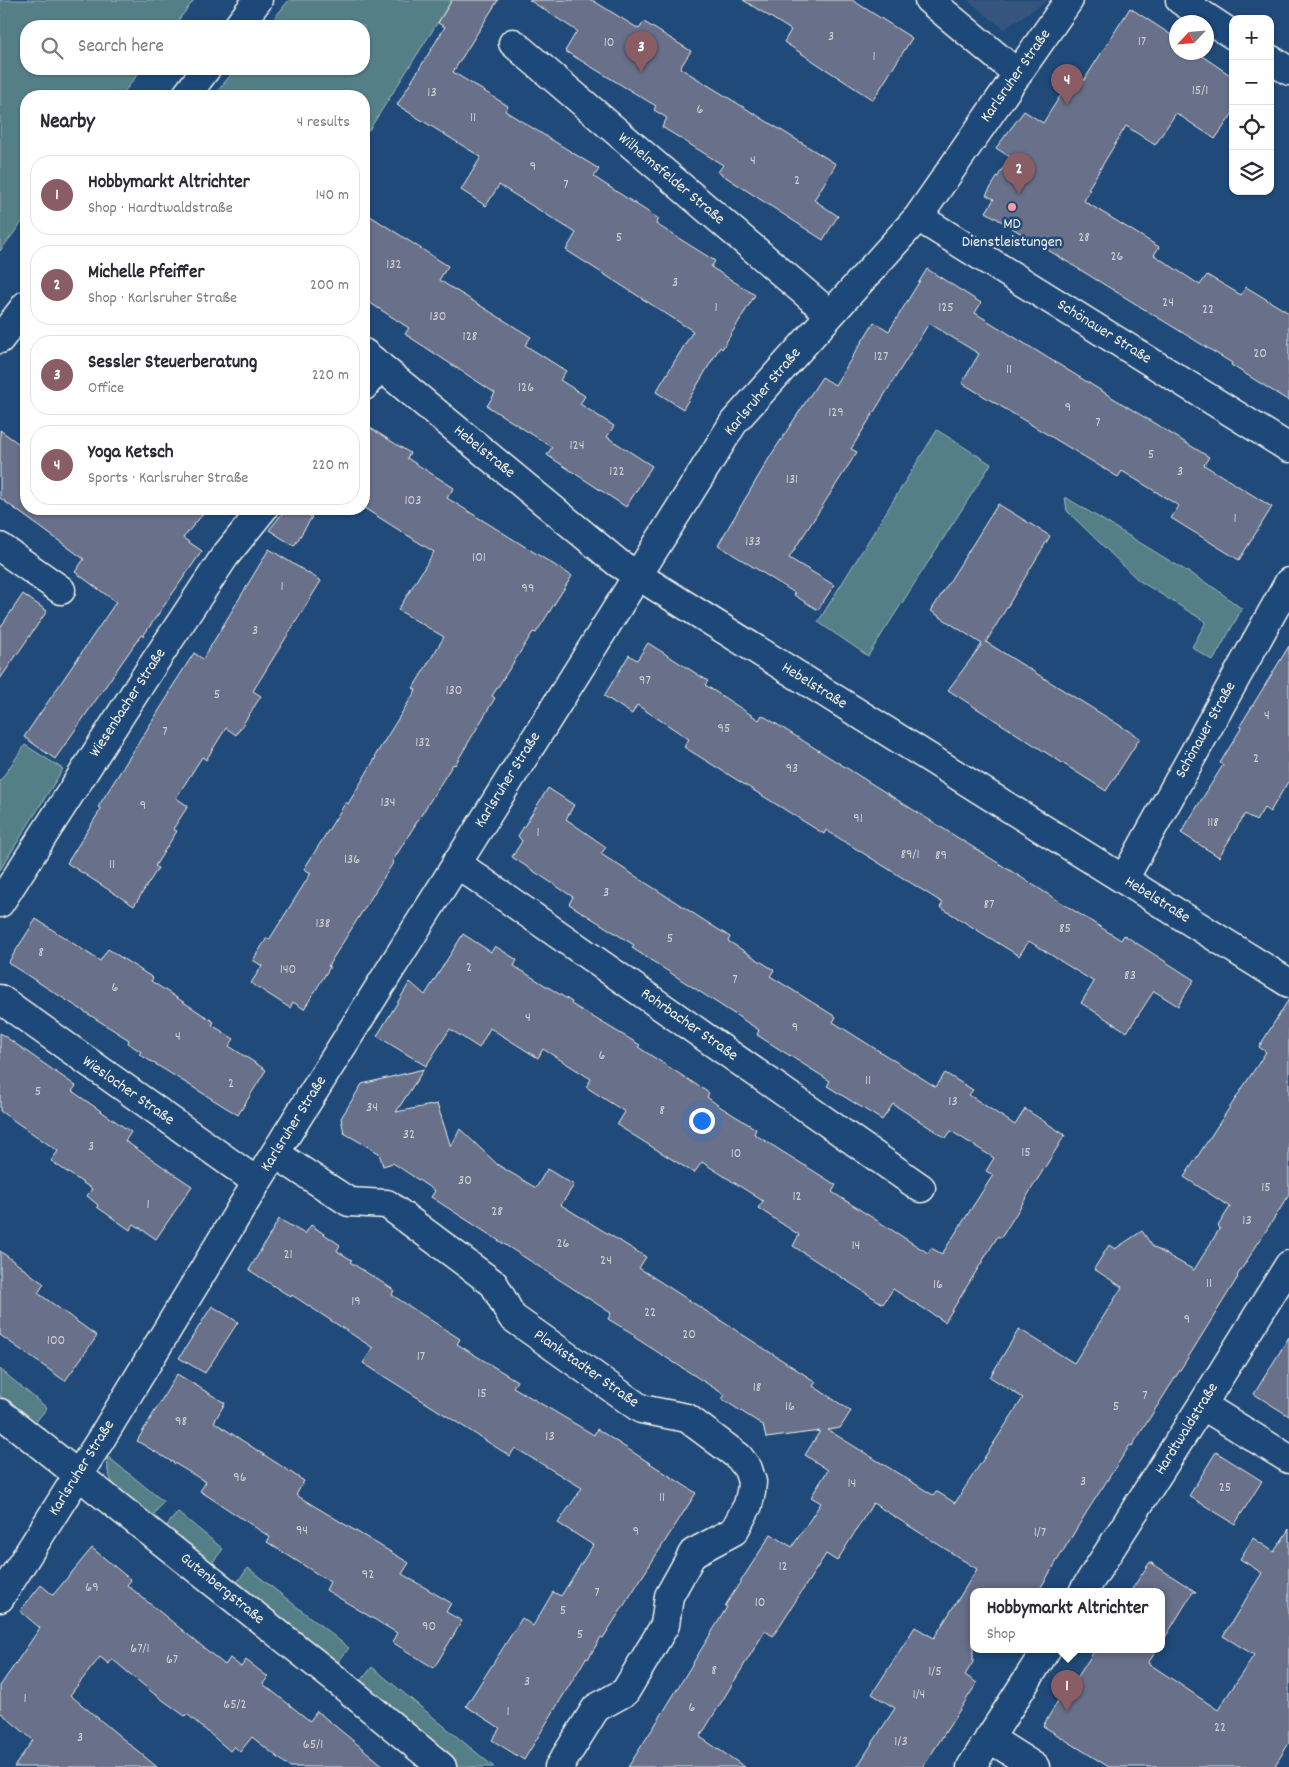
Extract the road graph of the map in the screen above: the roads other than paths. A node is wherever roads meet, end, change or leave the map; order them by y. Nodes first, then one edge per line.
1 (258, 0) edge
2 (929, 0) edge
3 (1069, 0) edge
4 (1180, 0) edge
5 (243, 20) edge
6 (1229, 31) edge
7 (513, 44) dead end
8 (1272, 60) edge
9 (1289, 71) edge
10 (1018, 74) junction
11 (202, 75) edge
12 (190, 90) edge
13 (918, 217) junction
14 (20, 313) edge
15 (830, 314) junction
16 (0, 339) edge
17 (370, 369) edge
18 (1289, 448) edge
19 (258, 515) edge
20 (0, 547) edge
21 (636, 575) junction
22 (1289, 582) edge
23 (62, 590) dead end
24 (456, 863) junction
25 (1124, 879) junction
26 (0, 903) edge
27 (1289, 983) edge
28 (0, 999) edge
29 (276, 1154) junction
30 (257, 1182) junction
31 (921, 1188) dead end
32 (1289, 1265) edge
33 (1202, 1405) junction
34 (0, 1413) edge
35 (1289, 1459) edge
36 (77, 1474) junction
37 (1086, 1588) edge
38 (0, 1598) edge
39 (1044, 1653) edge
40 (989, 1738) junction
41 (442, 1767) edge
42 (558, 1767) edge
43 (972, 1767) edge
44 (1035, 1767) edge

1 - 5 street
2 - 10 street
3 - 10 street, Karlsruher Straße
4 - 6 street
7 - 15 street, Wilhelmsfelder Straße
8 - 9 street
10 - 13 street, Karlsruher Straße
11 - 12 street
13 - 15 street, Karlsruher Straße
13 - 18 street, Schönauer Straße
14 - 16 street
15 - 21 street, Karlsruher Straße
17 - 21 street, Hebelstraße
19 - 26 street, Wiesenbacher Straße
20 - 23 street
21 - 24 street, Karlsruher Straße
21 - 25 street, Hebelstraße
22 - 25 street, Schönauer Straße
24 - 29 street, Karlsruher Straße
24 - 31 street, Rohrbacher Straße
25 - 27 street, Hebelstraße
28 - 30 street, Wieslocher Straße
29 - 30 street, Karlsruher Straße
29 - 42 street, Plankstadter Straße
30 - 36 street, Karlsruher Straße
32 - 33 street, Hardtwaldstraße
33 - 35 street
33 - 37 street, Hardtwaldstraße
34 - 36 street, Gutenbergstraße
36 - 38 street, Karlsruher Straße
36 - 41 street, Gutenbergstraße
39 - 40 street
40 - 43 street
40 - 44 street

